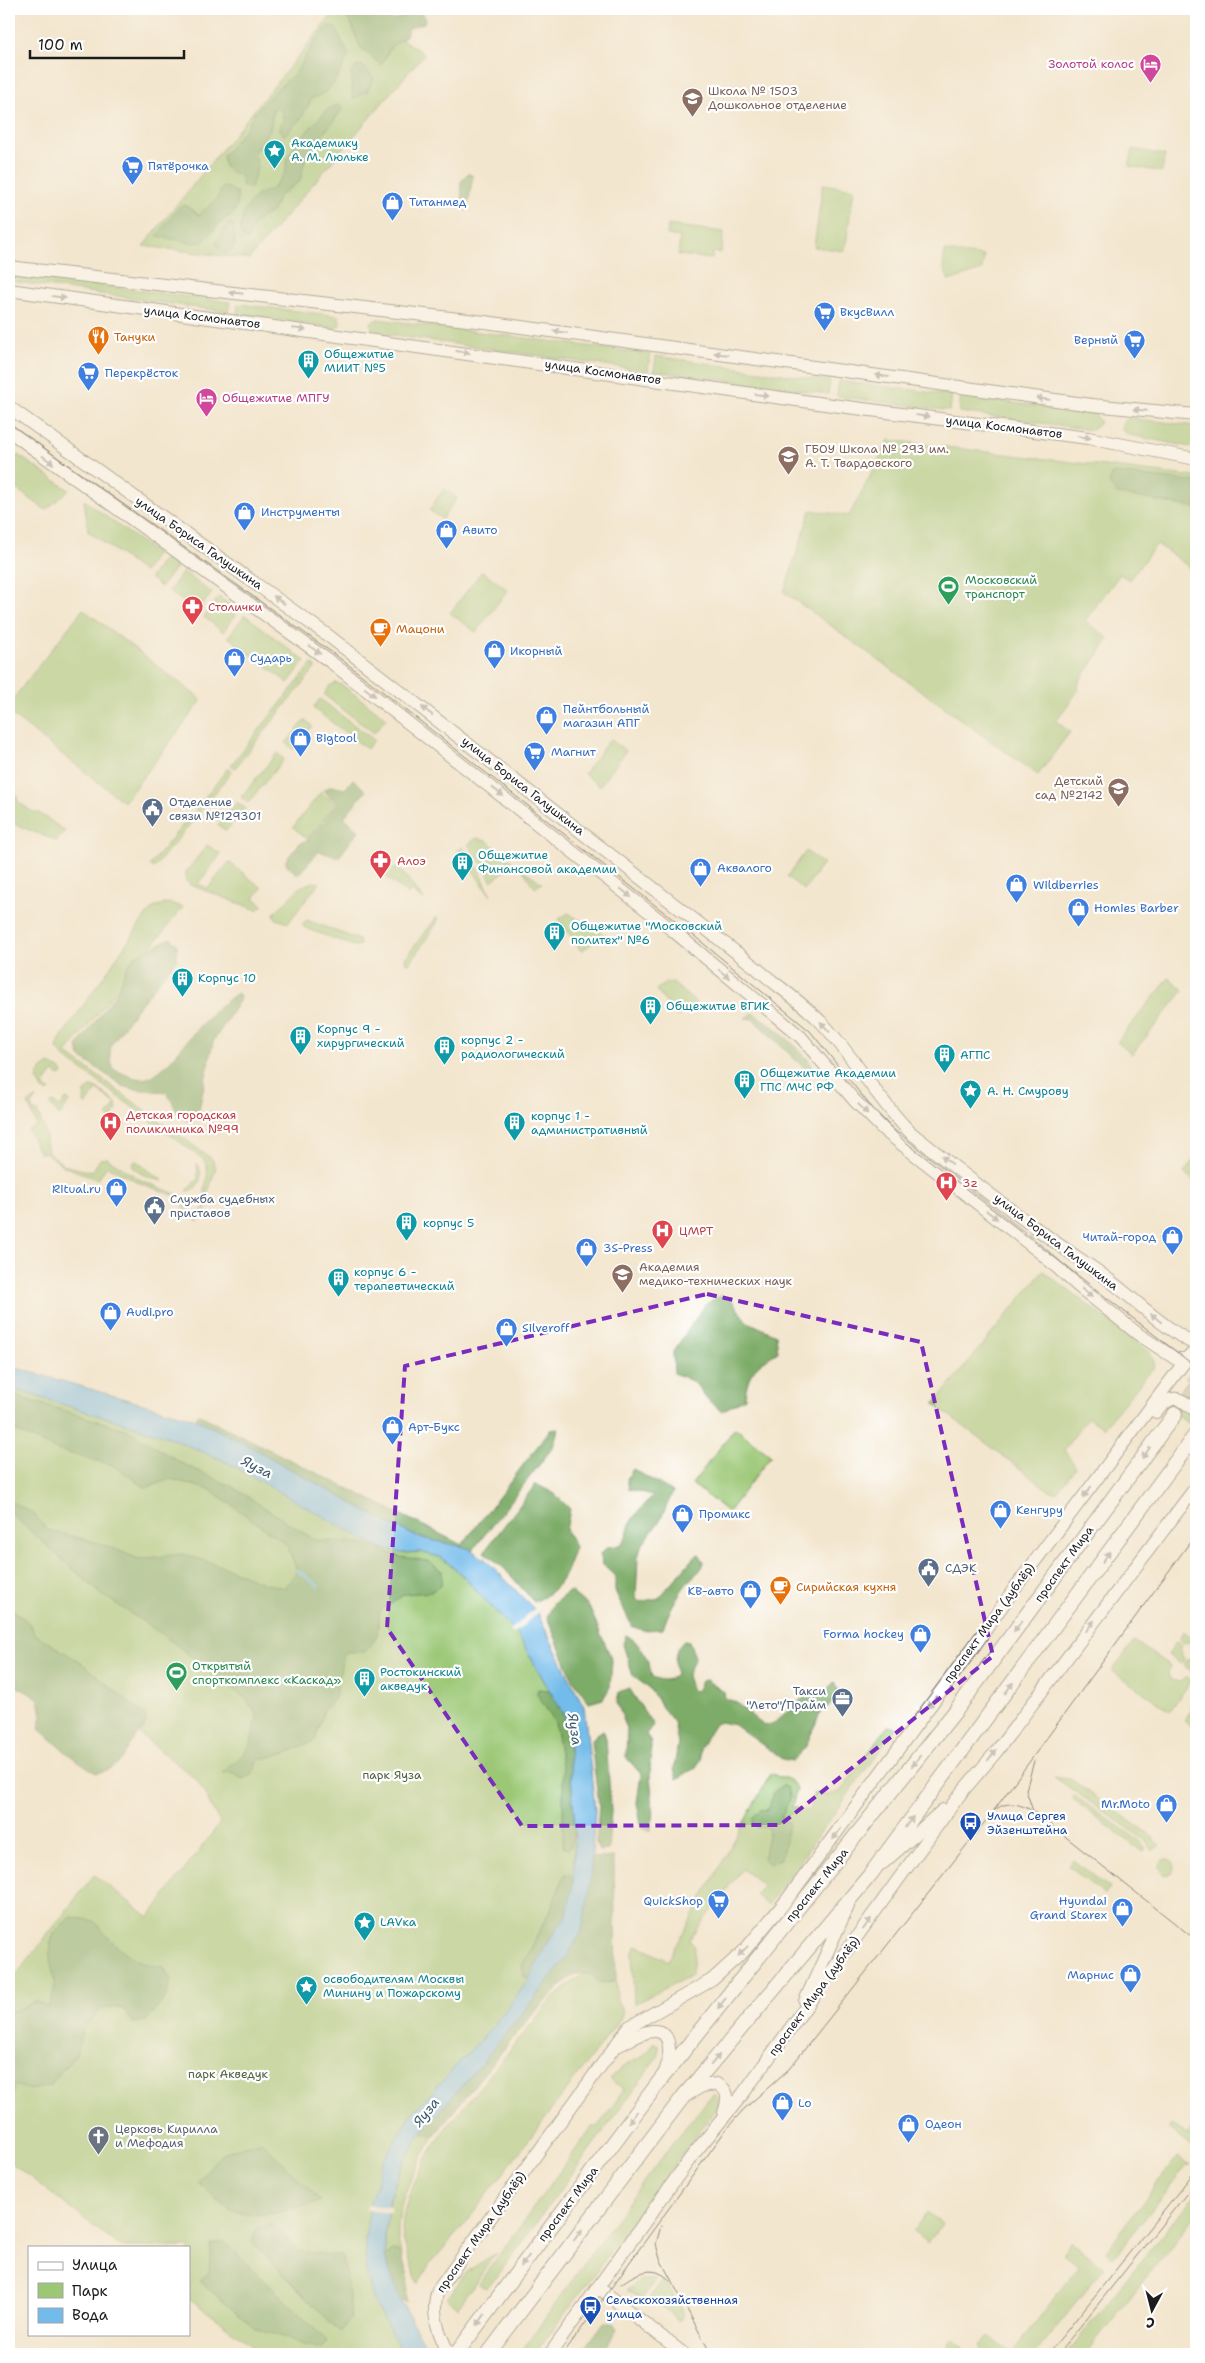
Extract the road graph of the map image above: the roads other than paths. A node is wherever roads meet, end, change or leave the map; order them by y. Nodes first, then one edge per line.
1 (9, 267) edge
2 (9, 290) edge
3 (9, 407) edge
4 (1196, 415) edge
5 (9, 431) edge
6 (1196, 459) edge
7 (1162, 1349) junction
8 (1195, 1350) edge
9 (1174, 1375) junction
10 (1196, 1411) edge
11 (1175, 1414) tunnel mouth
12 (1131, 1434) junction
13 (1196, 1434) edge
14 (1196, 1487) edge
15 (961, 1793) junction
16 (870, 1875) junction
17 (851, 1899) junction
18 (786, 1901) junction
19 (752, 1965) junction
20 (799, 2018) junction
21 (617, 2046) junction
22 (662, 2078) junction
23 (683, 2097) junction
24 (718, 2125) junction
25 (599, 2288) junction
26 (449, 2354) edge
27 (456, 2354) edge
28 (488, 2354) edge
29 (550, 2354) edge
30 (684, 2354) edge

4 -> 1 main road
2 -> 6 main road, улица Космонавтов
8 -> 3 main road, улица Бориса Галушкина
5 -> 7 main road, улица Бориса Галушкина
7 - 8 main road, улица Бориса Галушкина
7 - 9 main road
8 - 9 main road, проспект Мира (дублёр)
9 - 12 main road, проспект Мира (дублёр)
10 - 12 main road
11 -> 19 main road, проспект Мира
12 -> 18 main road, проспект Мира (дублёр)
16 -> 13 main road
15 -> 14 main road, проспект Мира (дублёр)
15 - 16 main road, проспект Мира (дублёр)
20 -> 15 main road, проспект Мира (дублёр)
16 - 17 main road
17 - 20 main road
23 -> 17 main road
18 - 19 main road, проспект Мира (дублёр)
18 -> 21 main road, проспект Мира (дублёр)
19 -> 22 main road, проспект Мира
20 - 24 main road, проспект Мира (дублёр)
21 - 22 main road
21 - 26 main road, проспект Мира (дублёр)
22 -> 27 main road, проспект Мира
23 - 24 main road, проспект Мира (дублёр)
28 -> 23 main road
24 - 25 main road, проспект Мира (дублёр)
25 - 29 main road, проспект Мира (дублёр)
25 - 30 main road

